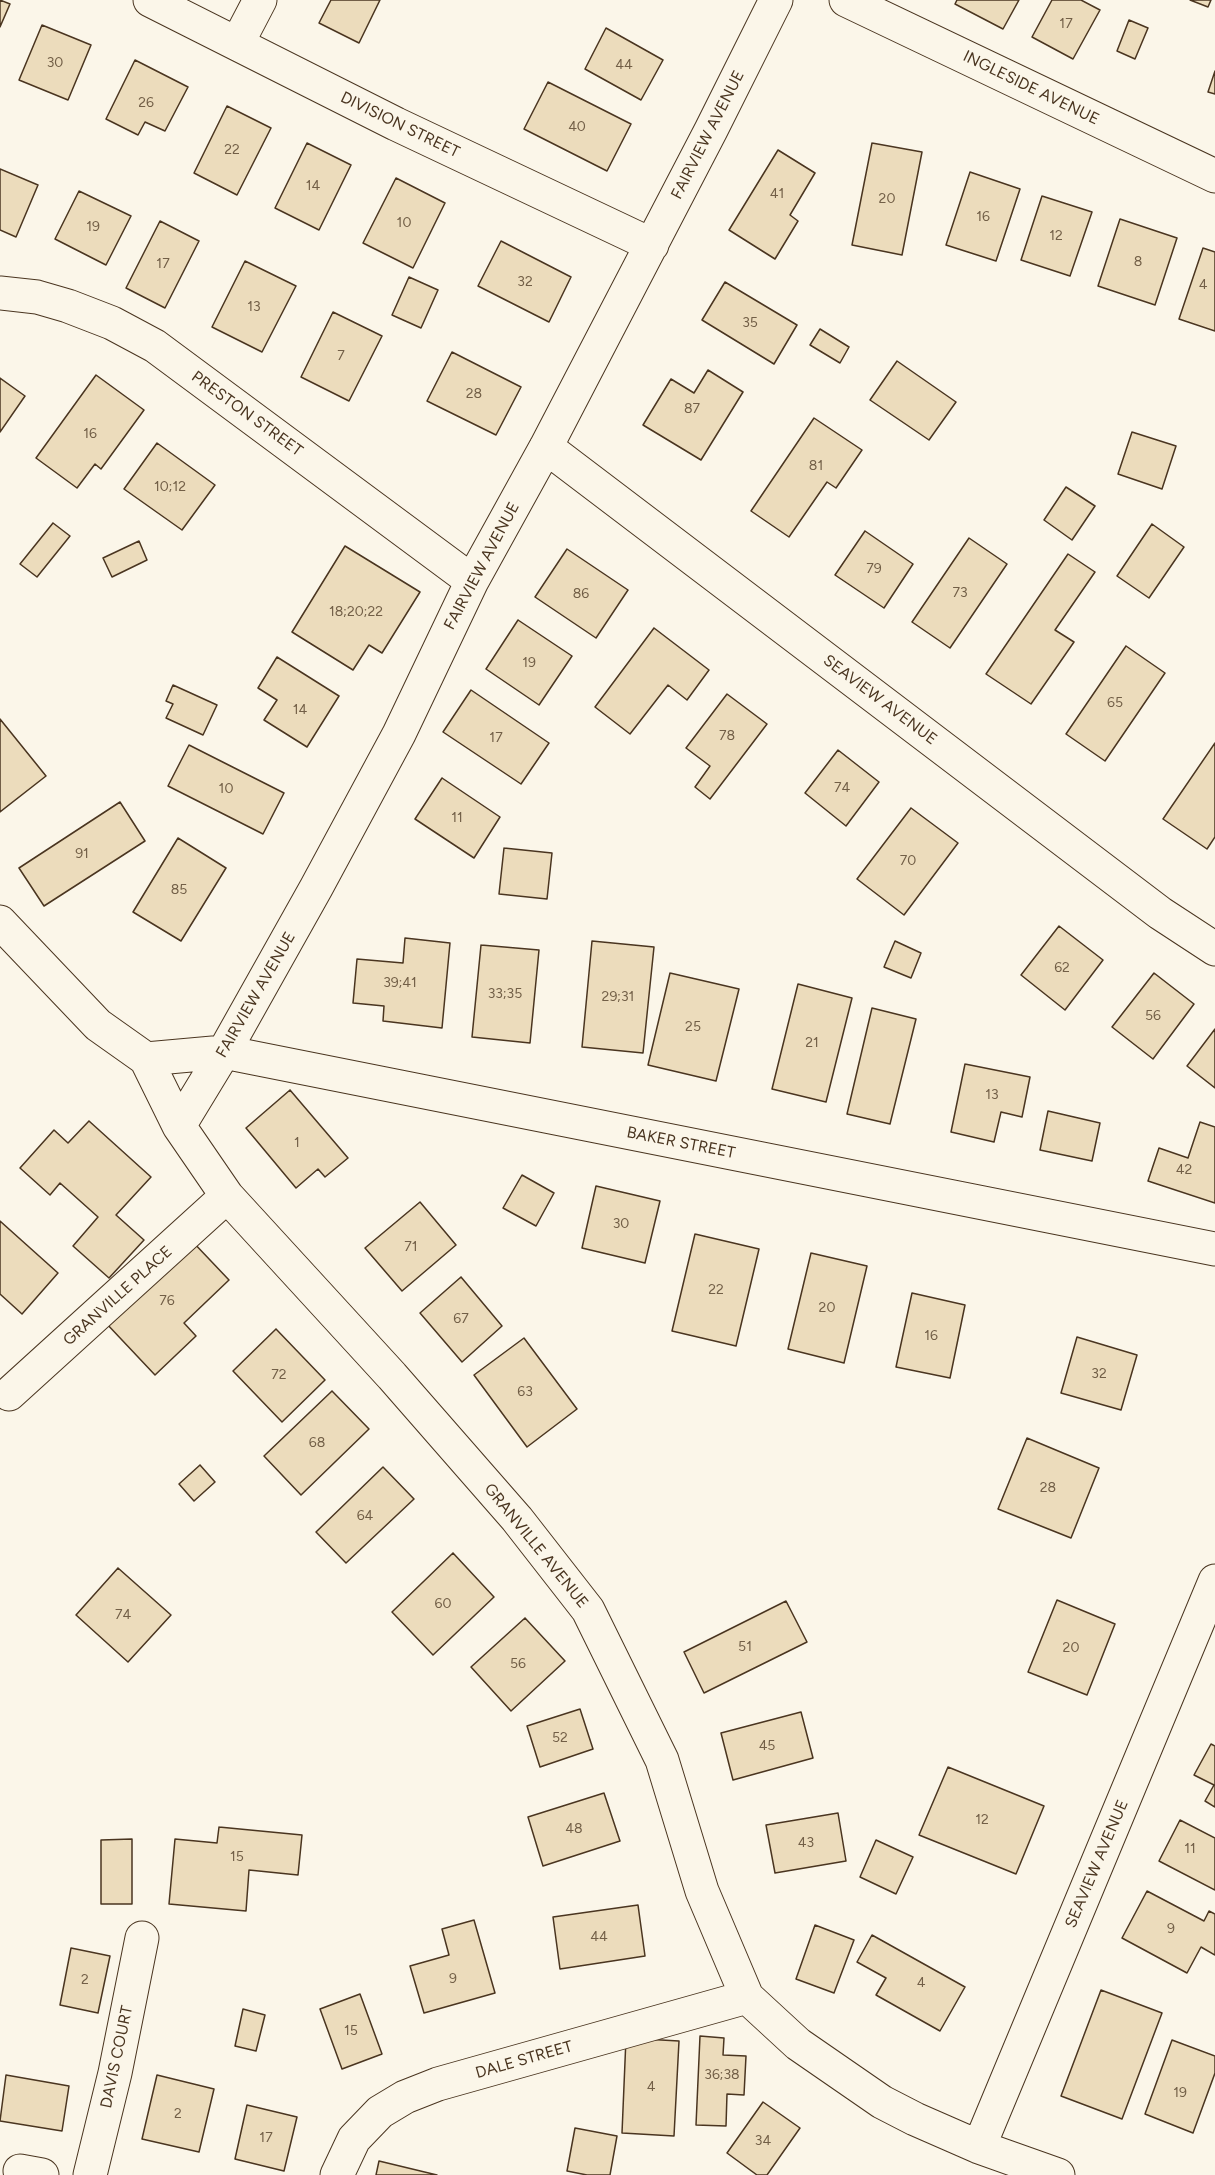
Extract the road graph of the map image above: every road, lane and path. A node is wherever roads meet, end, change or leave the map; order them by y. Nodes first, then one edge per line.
1 (150, 0) edge
2 (260, 0) edge
3 (776, 0) edge
4 (846, 0) edge
5 (237, 44) junction
6 (1215, 176) edge
7 (652, 245) junction
8 (0, 293) edge
9 (546, 447) junction
10 (472, 581) junction
11 (0, 922) edge
12 (1215, 949) edge
13 (224, 1052) junction
14 (146, 1059) junction
15 (179, 1126) junction
16 (227, 1196) junction
17 (1215, 1249) edge
18 (9, 1394) dead end
19 (1215, 1581) edge
20 (142, 1938) dead end
21 (747, 1997) junction
22 (979, 2147) junction
23 (90, 2175) edge
24 (338, 2175) edge
25 (1058, 2175) edge

1 - 5 street, DIVISION STREET
2 - 5 street
3 - 7 street, FAIRVIEW AVENUE
4 - 6 street, INGLESIDE AVENUE
5 - 7 street, DIVISION STREET
7 - 9 street, FAIRVIEW AVENUE
8 - 10 street, PRESTON STREET
9 - 10 street, FAIRVIEW AVENUE
9 - 12 street, SEAVIEW AVENUE
10 - 13 street, FAIRVIEW AVENUE
11 - 14 street, GRANVILLE AVENUE
13 - 14 street, BAKER STREET
13 - 15 street, FAIRVIEW AVENUE
13 - 17 street, BAKER STREET
14 - 15 street, GRANVILLE AVENUE
15 - 16 street, GRANVILLE AVENUE
16 - 18 street, GRANVILLE PLACE
16 - 21 street, GRANVILLE AVENUE
19 - 22 street, SEAVIEW AVENUE
20 - 23 street, DAVIS COURT
21 - 22 street, GRANVILLE AVENUE
21 - 24 street, DALE STREET
22 - 25 street, GRANVILLE AVENUE

